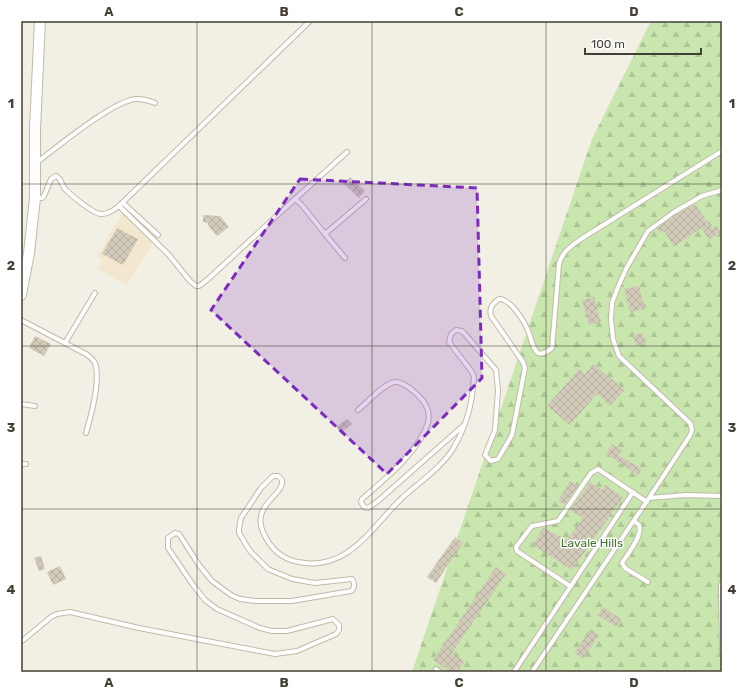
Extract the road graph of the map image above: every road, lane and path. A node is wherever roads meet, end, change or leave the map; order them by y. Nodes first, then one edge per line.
1 (40, 21) edge
2 (310, 21) edge
3 (155, 103) dead end
4 (722, 151) edge
5 (347, 152) dead end
6 (35, 163) junction
7 (722, 190) edge
8 (35, 198) junction
9 (295, 199) junction
10 (366, 199) dead end
11 (123, 202) junction
12 (119, 206) junction
13 (325, 234) junction
14 (158, 235) dead end
15 (345, 258) dead end
16 (95, 293) dead end
17 (21, 295) edge
18 (21, 320) edge
19 (65, 343) junction
20 (21, 404) edge
21 (35, 406) dead end
22 (358, 410) dead end
23 (466, 423) junction
24 (86, 433) dead end
25 (21, 464) edge
26 (26, 464) dead end
27 (632, 492) junction
28 (722, 496) edge
29 (648, 500) junction
30 (634, 521) junction
31 (648, 582) dead end
32 (722, 582) edge
33 (570, 586) junction
34 (21, 642) edge
35 (722, 653) edge
36 (514, 672) edge
37 (532, 672) edge

1 - 6 street
2 - 11 lane
3 - 6 lane
4 - 23 lane
5 - 9 lane
6 - 8 street
7 - 29 lane
8 - 12 lane
8 - 17 street
9 - 12 lane
9 - 13 lane
10 - 13 lane
11 - 12 lane
11 - 14 lane
13 - 15 lane
16 - 19 lane
18 - 19 lane
19 - 24 lane
20 - 21 lane
22 - 23 lane
23 - 34 lane
25 - 26 lane
27 - 29 lane
27 - 33 lane
27 - 33 lane
28 - 29 lane
29 - 30 lane
30 - 31 lane
30 - 37 lane
32 - 35 lane
33 - 36 lane

